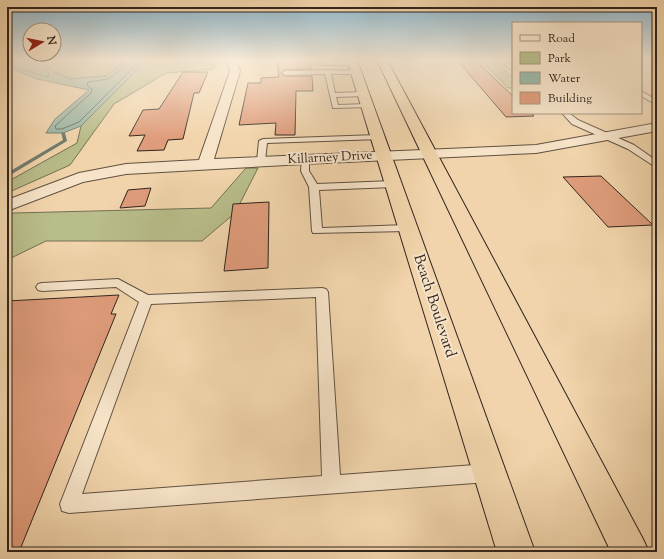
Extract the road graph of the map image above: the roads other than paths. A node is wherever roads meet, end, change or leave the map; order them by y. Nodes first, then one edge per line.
1 (230, 86) edge
2 (330, 86) edge
3 (361, 86) edge
4 (395, 86) edge
5 (642, 94) edge
6 (332, 95) junction
7 (365, 100) junction
8 (657, 103) edge
9 (566, 114) edge
10 (657, 127) edge
11 (605, 136) junction
12 (380, 146) junction
13 (429, 154) junction
14 (305, 159) junction
15 (261, 161) junction
16 (205, 164) junction
17 (657, 165) edge
18 (393, 184) junction
19 (314, 187) junction
20 (7, 206) edge
21 (407, 228) junction
22 (42, 286) dead end
23 (146, 300) junction
24 (489, 473) junction
25 (332, 485) junction
26 (516, 552) edge
27 (630, 552) edge

1 - 16 street
2 - 6 lane
3 - 7 highway, Beach Boulevard
4 - 13 highway
5 - 8 lane
6 - 7 lane
6 - 7 lane
7 - 12 highway, Beach Boulevard
9 - 11 lane
10 - 11 street, Killarney Drive
11 - 13 street, Killarney Drive
11 - 17 lane
12 - 13 street, Killarney Drive
12 - 14 street, Killarney Drive
12 - 15 lane
12 - 18 highway, Beach Boulevard
13 - 27 highway
14 - 15 street, Killarney Drive
14 - 19 lane
15 - 16 street, Killarney Drive
16 - 20 street, Killarney Drive
18 - 19 lane
18 - 21 highway, Beach Boulevard
19 - 21 lane
21 - 24 highway, Beach Boulevard
22 - 23 lane
23 - 25 lane
23 - 25 lane
24 - 25 lane
24 - 26 highway, Beach Boulevard

